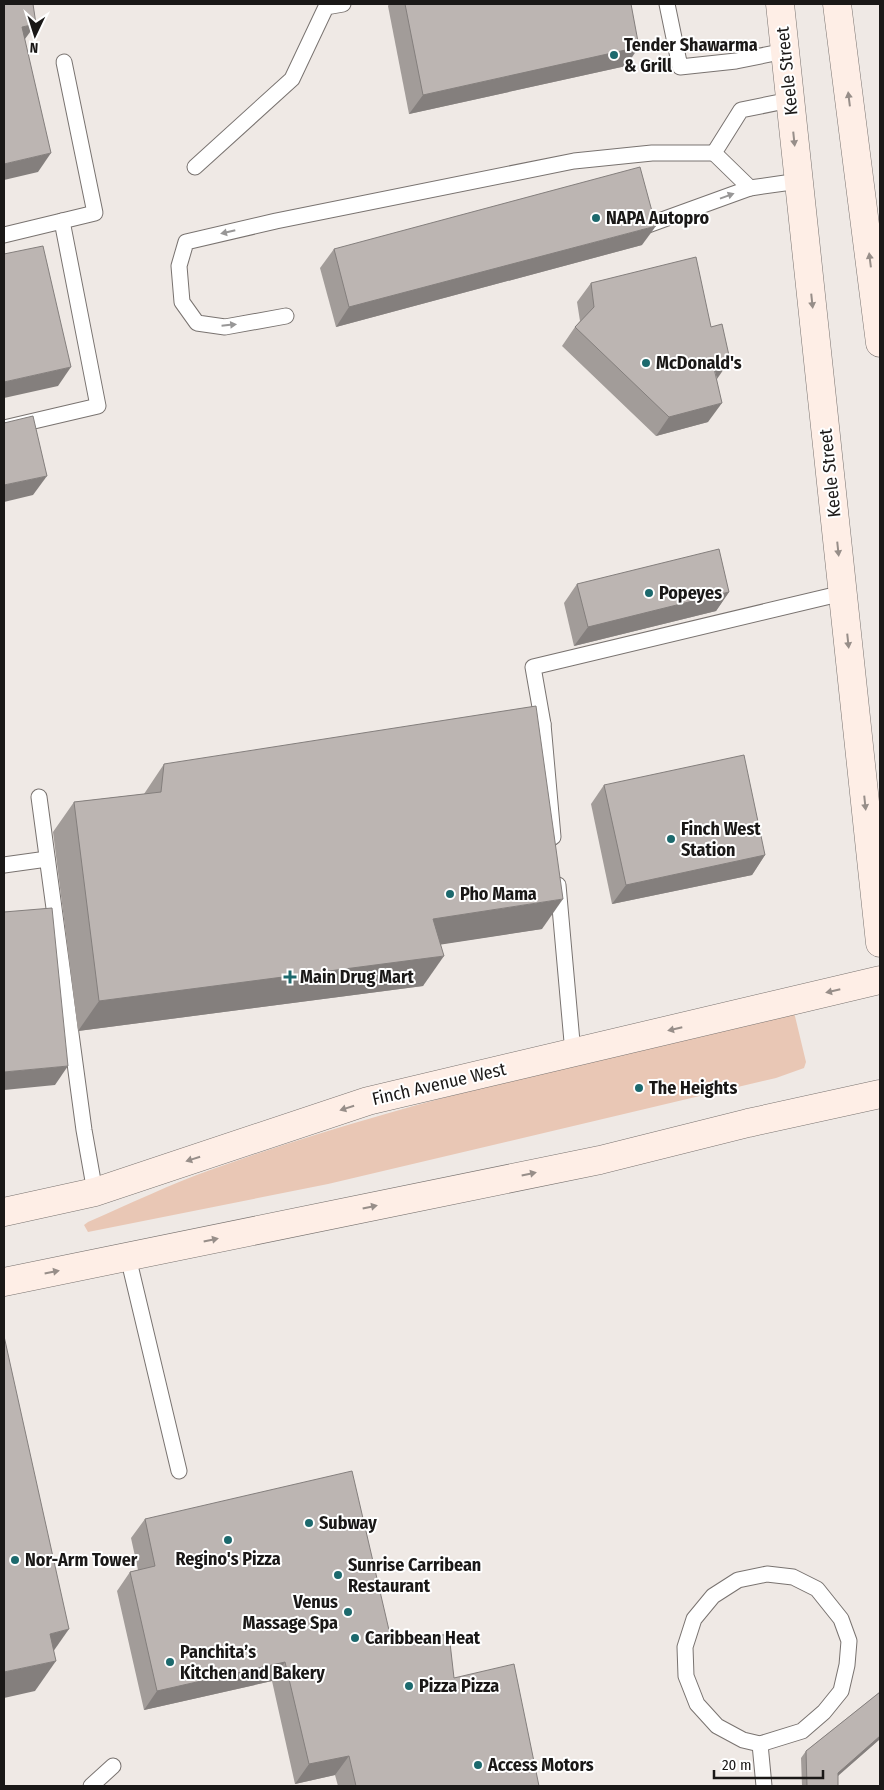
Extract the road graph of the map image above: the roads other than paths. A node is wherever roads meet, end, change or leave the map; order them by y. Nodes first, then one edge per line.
1 (343, 4) edge
2 (667, 4) edge
3 (780, 4) edge
4 (837, 4) edge
5 (785, 51) junction
6 (64, 62) dead end
7 (790, 100) junction
8 (714, 153) junction
9 (195, 167) dead end
10 (799, 181) junction
11 (750, 188) junction
12 (62, 221) junction
13 (648, 225) edge
14 (4, 236) edge
15 (286, 316) dead end
16 (880, 343) edge
17 (4, 428) edge
18 (843, 593) junction
19 (542, 724) junction
20 (504, 730) edge
21 (39, 797) dead end
22 (555, 849) edge
23 (48, 859) junction
24 (4, 865) edge
25 (556, 868) edge
26 (880, 943) edge
27 (880, 980) edge
28 (573, 1053) junction
29 (880, 1094) edge
30 (96, 1192) junction
31 (4, 1212) edge
32 (128, 1256) junction
33 (4, 1282) edge
34 (179, 1471) dead end
35 (760, 1744) junction
36 (113, 1766) dead end
37 (91, 1786) edge
38 (764, 1786) edge

1 - 9 lane
2 - 5 lane
3 - 5 main road, Keele Street
16 -> 4 main road
5 - 7 main road, Keele Street
6 - 12 lane
7 - 8 lane
7 -> 10 main road, Keele Street
8 - 11 lane
8 -> 15 lane
10 - 11 lane
10 -> 18 main road, Keele Street
13 -> 11 lane
12 - 14 lane
12 - 17 lane
18 - 19 lane
18 -> 26 main road, Keele Street
19 - 20 lane
19 - 22 lane
21 - 23 lane
23 - 24 lane
23 - 30 lane
25 - 28 lane
27 -> 28 main road, Finch Avenue West
28 -> 30 main road, Finch Avenue West
32 -> 29 main road
30 - 31 main road, Finch Avenue West
33 -> 32 main road
32 - 34 lane
35 - 35 lane
35 - 38 lane
36 - 37 lane

